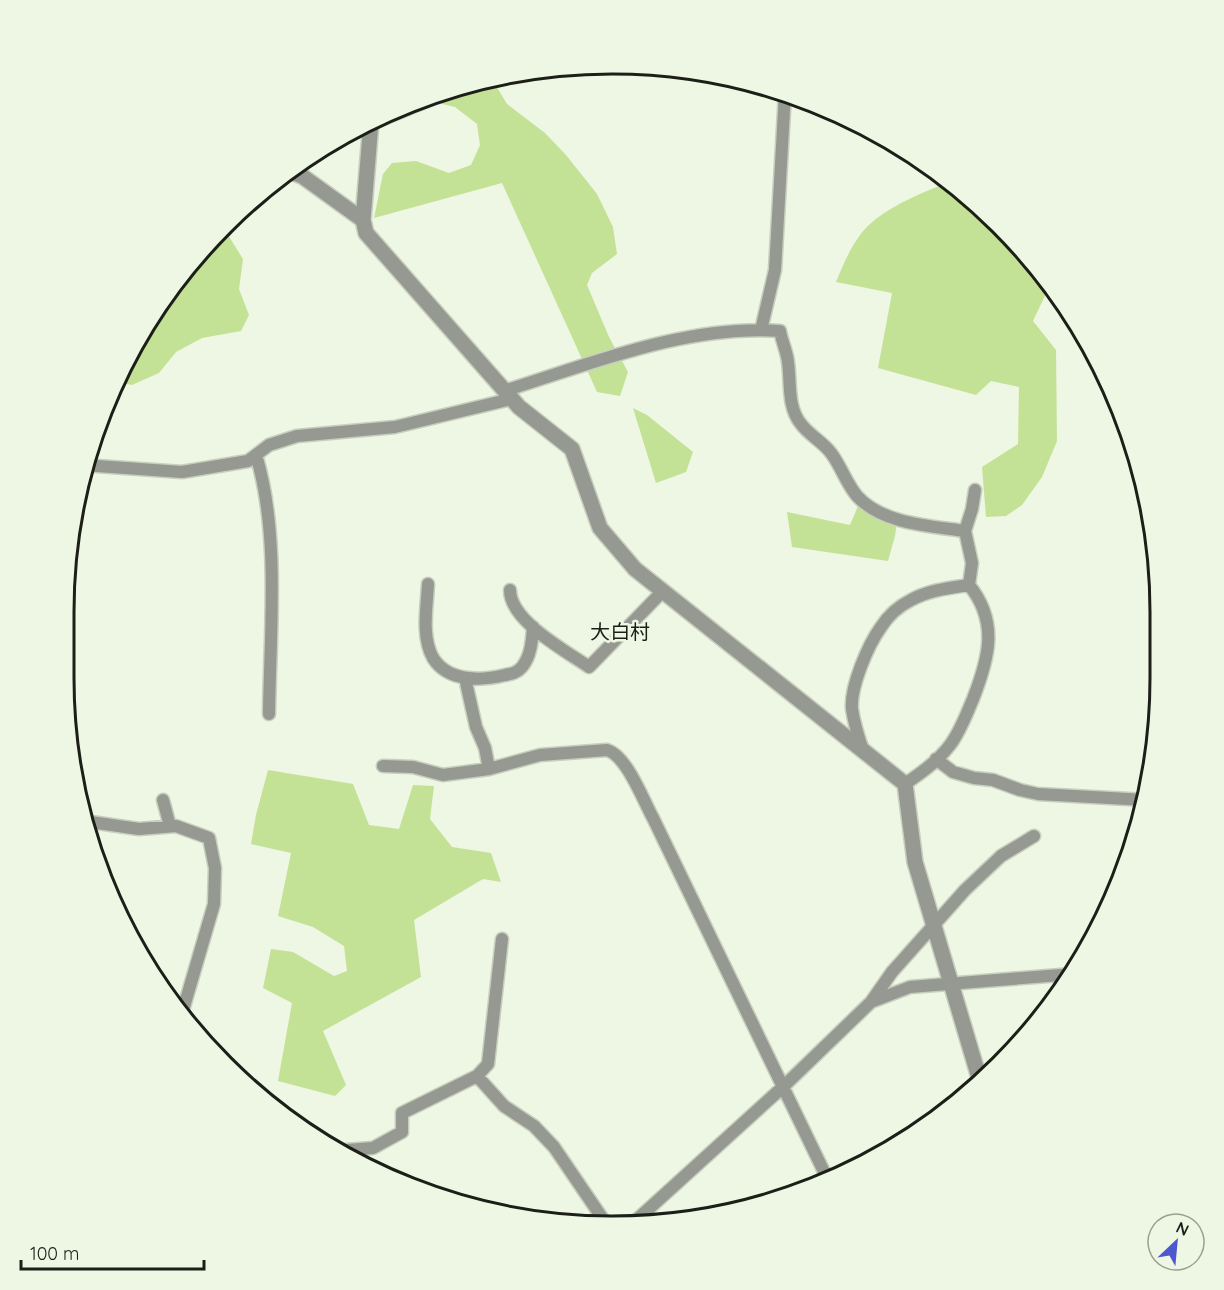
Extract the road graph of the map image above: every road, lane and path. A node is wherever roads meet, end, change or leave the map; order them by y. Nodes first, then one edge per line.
1 (784, 102) edge
2 (370, 131) edge
3 (298, 175) edge
4 (363, 220) junction
5 (761, 330) junction
6 (507, 395) junction
7 (256, 455) junction
8 (94, 466) edge
9 (975, 490) dead end
10 (965, 531) junction
11 (428, 584) dead end
12 (969, 585) junction
13 (510, 590) dead end
14 (662, 592) junction
15 (533, 627) junction
16 (465, 678) junction
17 (269, 714) dead end
18 (864, 754) junction
19 (936, 759) junction
20 (383, 766) dead end
21 (489, 769) junction
22 (905, 784) junction
23 (1136, 799) edge
24 (164, 800) dead end
25 (94, 822) edge
26 (170, 826) junction
27 (1034, 836) dead end
28 (934, 926) junction
29 (502, 939) dead end
30 (1061, 975) edge
31 (952, 984) junction
32 (871, 1002) junction
33 (184, 1005) edge
34 (978, 1073) edge
35 (477, 1076) junction
36 (784, 1086) junction
37 (353, 1150) edge
38 (825, 1173) edge
39 (642, 1215) edge
40 (601, 1216) edge

1 - 5 street
2 - 4 street
3 - 4 street
4 - 6 street
5 - 6 street
5 - 10 street
6 - 7 street
6 - 14 street
7 - 8 street
7 - 17 street
9 - 10 street
10 - 12 street
11 - 16 street
12 - 18 street
12 - 19 street
13 - 15 street
14 - 15 street
14 - 18 street
15 - 16 street
16 - 21 street
18 - 22 street
19 - 22 street
19 - 23 street
20 - 21 street
21 - 36 street
22 - 28 street
24 - 26 street
25 - 26 street
26 - 33 street
27 - 28 street
28 - 31 street
28 - 32 street
29 - 35 street
30 - 31 street
31 - 32 street
31 - 34 street
32 - 36 street
35 - 37 street
35 - 40 street
36 - 38 street
36 - 39 street

